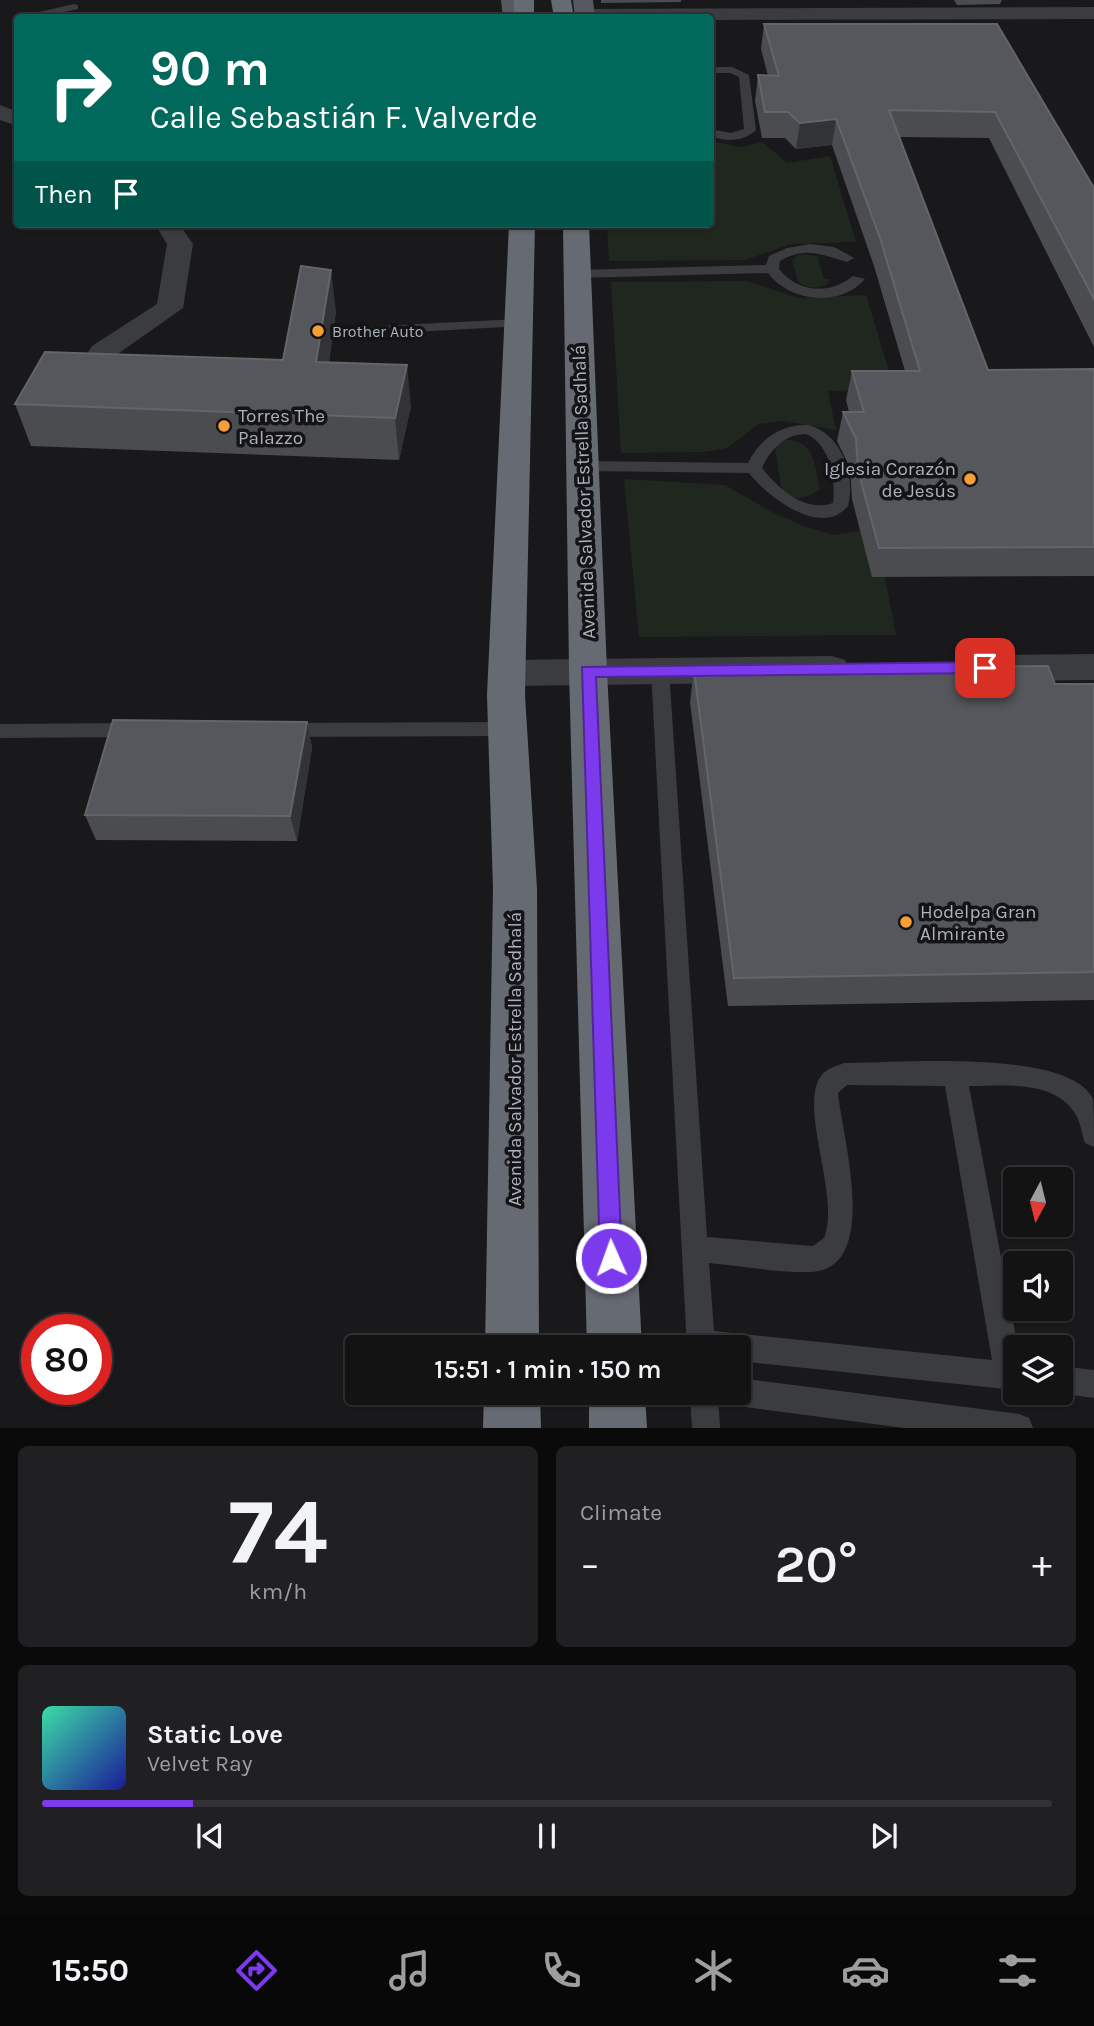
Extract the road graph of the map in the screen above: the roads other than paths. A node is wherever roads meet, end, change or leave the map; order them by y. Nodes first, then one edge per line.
1 (74, 7) dead end
2 (792, 7) edge
3 (584, 11) edge
4 (1094, 13) edge
5 (38, 14) edge
6 (14, 19) edge
7 (5, 20) dead end
8 (714, 70) edge
9 (714, 133) edge
10 (170, 228) edge
11 (522, 228) edge
12 (576, 228) edge
13 (847, 258) dead end
14 (772, 269) junction
15 (576, 274) junction
16 (858, 279) dead end
17 (521, 323) junction
18 (356, 331) dead end
19 (102, 352) edge
20 (583, 466) junction
21 (754, 468) junction
22 (1094, 667) edge
23 (972, 668) edge
24 (863, 669) edge
25 (660, 670) junction
26 (588, 671) junction
27 (507, 673) junction
28 (508, 729) junction
29 (152, 730) edge
30 (261, 730) edge
31 (0, 731) edge
32 (955, 1075) junction
33 (1094, 1135) edge
34 (695, 1250) junction
35 (512, 1335) edge
36 (614, 1335) edge
37 (700, 1335) edge
38 (1004, 1335) edge
39 (751, 1350) edge
40 (1003, 1374) edge
41 (1073, 1382) edge
42 (1094, 1384) edge
43 (751, 1394) edge
44 (512, 1405) edge
45 (617, 1405) edge
46 (705, 1405) edge
47 (512, 1427) edge
48 (618, 1427) edge
49 (706, 1427) edge
50 (1019, 1427) edge

1 - 5 lane
2 - 3 street
2 - 4 street
6 - 7 lane
8 - 9 lane
10 - 19 street
11 - 17 highway, Avenida Salvador Estrella Sadhalá
12 - 15 highway, Avenida Salvador Estrella Sadhalá
13 - 14 lane
14 - 15 lane
14 - 16 lane
15 - 20 highway, Avenida Salvador Estrella Sadhalá
17 - 18 lane
17 - 27 highway, Avenida Salvador Estrella Sadhalá
20 - 21 lane
20 - 26 highway, Avenida Salvador Estrella Sadhalá
21 - 21 lane
22 - 23 street
24 - 25 street
25 - 26 street
25 - 34 lane
26 - 27 street
26 - 36 highway, Avenida Salvador Estrella Sadhalá
27 - 28 highway, Avenida Salvador Estrella Sadhalá
28 - 30 lane
28 - 35 highway, Avenida Salvador Estrella Sadhalá
29 - 31 lane
32 - 33 lane
32 - 34 lane
32 - 38 lane
34 - 37 lane
39 - 40 lane
41 - 42 lane
43 - 50 lane
44 - 47 highway
45 - 48 highway
46 - 49 lane

